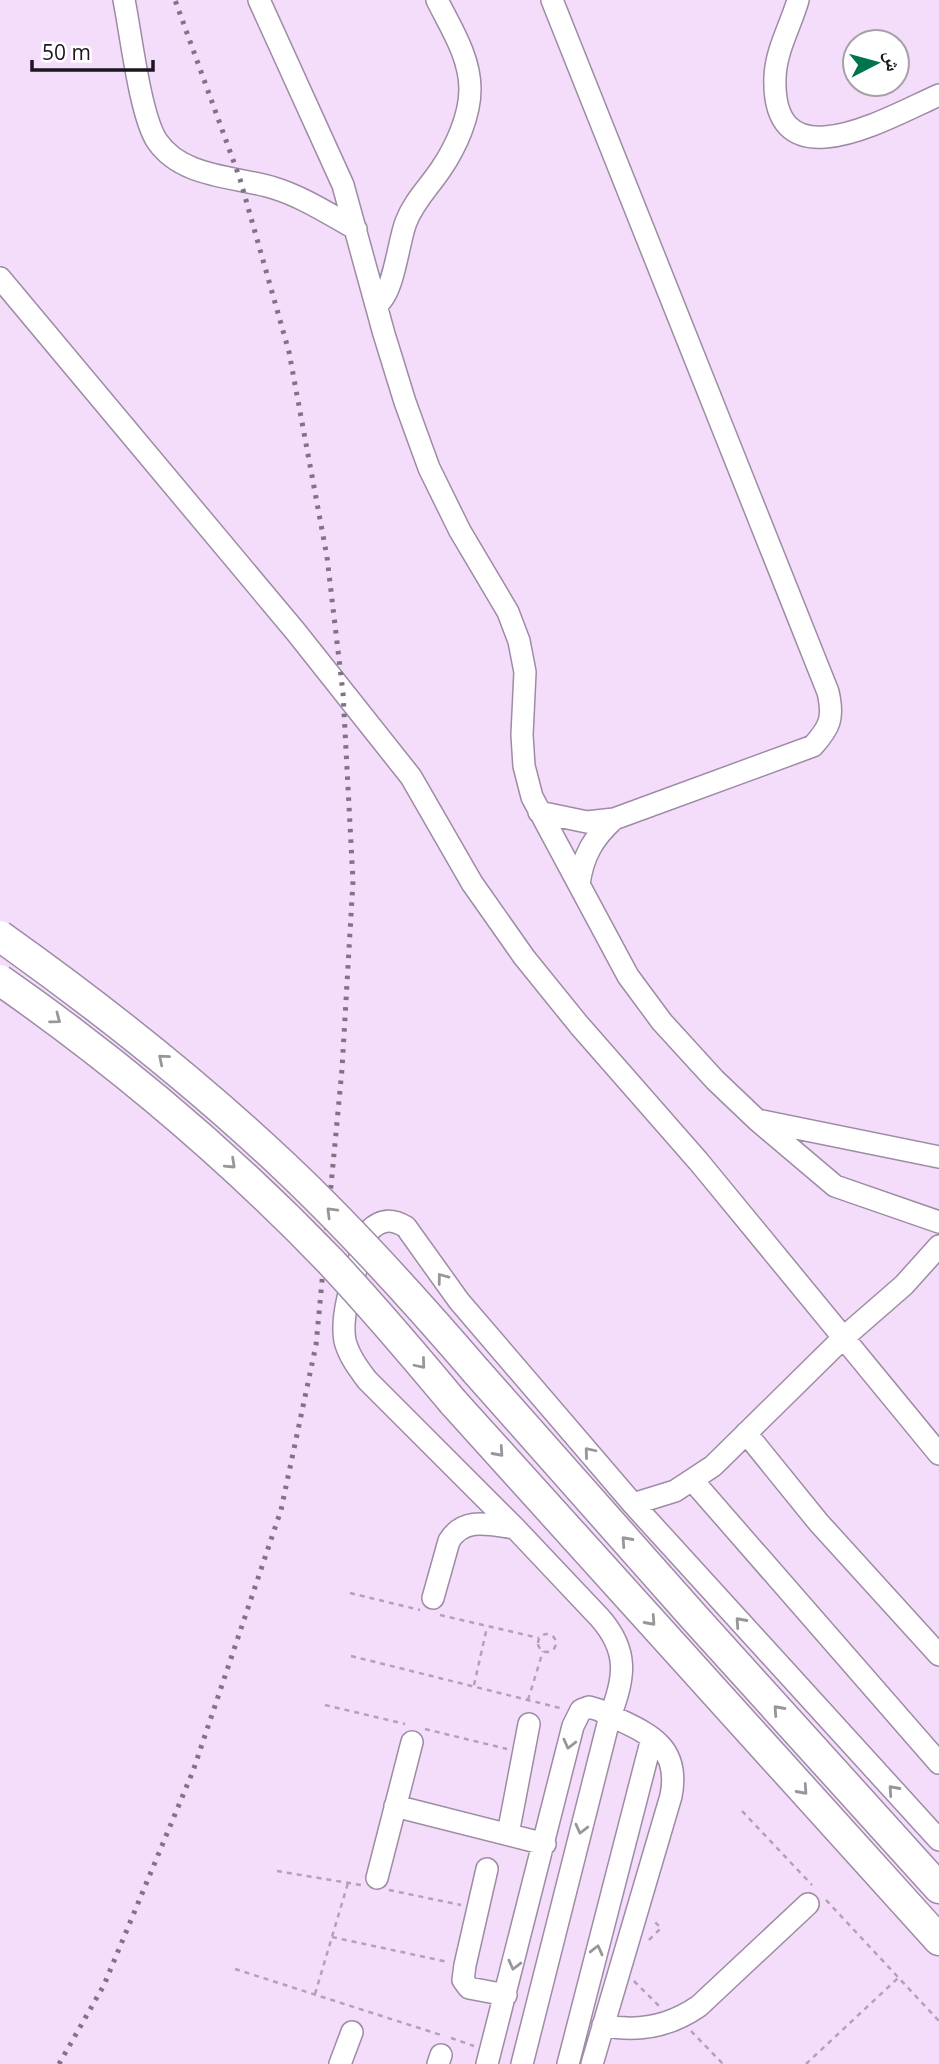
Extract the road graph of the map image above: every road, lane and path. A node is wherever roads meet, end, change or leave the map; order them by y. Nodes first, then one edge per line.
1 (124, 0) edge
2 (259, 0) edge
3 (437, 0) edge
4 (552, 0) edge
5 (798, 0) edge
6 (939, 94) edge
7 (356, 229) junction
8 (0, 278) edge
9 (376, 305) junction
10 (539, 812) junction
11 (614, 819) junction
12 (579, 884) junction
13 (0, 936) edge
14 (0, 980) edge
15 (757, 1120) junction
16 (939, 1157) edge
17 (939, 1223) edge
18 (939, 1246) edge
19 (842, 1339) junction
20 (746, 1433) junction
21 (939, 1454) edge
22 (693, 1481) junction
23 (633, 1504) junction
24 (515, 1528) junction
25 (350, 1593) dead end
26 (433, 1598) dead end
27 (487, 1627) junction
28 (539, 1639) junction
29 (543, 1651) junction
30 (939, 1655) edge
31 (351, 1656) dead end
32 (474, 1686) junction
33 (528, 1700) junction
34 (610, 1716) junction
35 (557, 1721) dead end
36 (529, 1724) dead end
37 (652, 1738) junction
38 (412, 1742) dead end
39 (939, 1763) edge
40 (395, 1806) junction
41 (742, 1811) dead end
42 (508, 1834) junction
43 (939, 1840) edge
44 (545, 1844) junction
45 (487, 1869) dead end
46 (377, 1878) dead end
47 (348, 1883) dead end
48 (939, 1888) edge
49 (813, 1894) junction
50 (639, 1905) junction
51 (332, 1937) junction
52 (939, 1940) edge
53 (645, 1944) dead end
54 (465, 1965) junction
55 (620, 1967) junction
56 (235, 1969) dead end
57 (898, 1978) junction
58 (314, 1995) junction
59 (506, 1995) junction
60 (677, 2019) junction
61 (939, 2021) edge
62 (603, 2025) junction
63 (352, 2032) dead end
64 (489, 2058) edge
65 (340, 2064) edge
66 (522, 2064) edge
67 (568, 2064) edge
68 (592, 2064) edge
69 (723, 2064) edge
70 (806, 2064) edge

1 - 7 street
2 - 7 street
3 - 9 street
4 - 11 street
5 - 6 street
7 - 9 street
8 - 19 street
9 - 10 street
10 - 11 street
10 - 12 street
11 - 12 street
12 - 15 street
48 -> 13 highway, bridge
14 -> 52 highway, bridge
15 - 16 street
15 - 17 street
18 - 19 street
19 - 20 street
19 - 21 street
20 - 22 street
20 - 30 street
22 - 23 street
22 - 39 street
23 -> 24 street
43 -> 23 street
24 - 26 street
24 - 34 street
25 - 27 path
27 - 28 path
27 - 32 path
28 - 29 path
28 - 29 path
29 - 33 path
31 - 32 path
32 - 33 path
33 - 35 path
34 - 37 street
34 -> 44 street
34 -> 66 street
36 - 42 street
37 - 50 street
67 -> 37 street
38 - 40 street
40 - 42 street
40 - 46 street
41 - 49 path
42 - 44 street
44 -> 59 street
45 - 54 street
47 - 51 path
49 - 57 path
49 - 60 street
50 - 53 path
50 - 55 street
51 - 54 path
51 - 58 path
54 - 59 street
55 - 60 path
55 - 62 street
56 - 58 path
57 - 61 path
57 - 70 path
58 - 64 path
59 - 64 street
60 - 62 street
60 - 69 path
62 - 68 street
63 - 65 street

